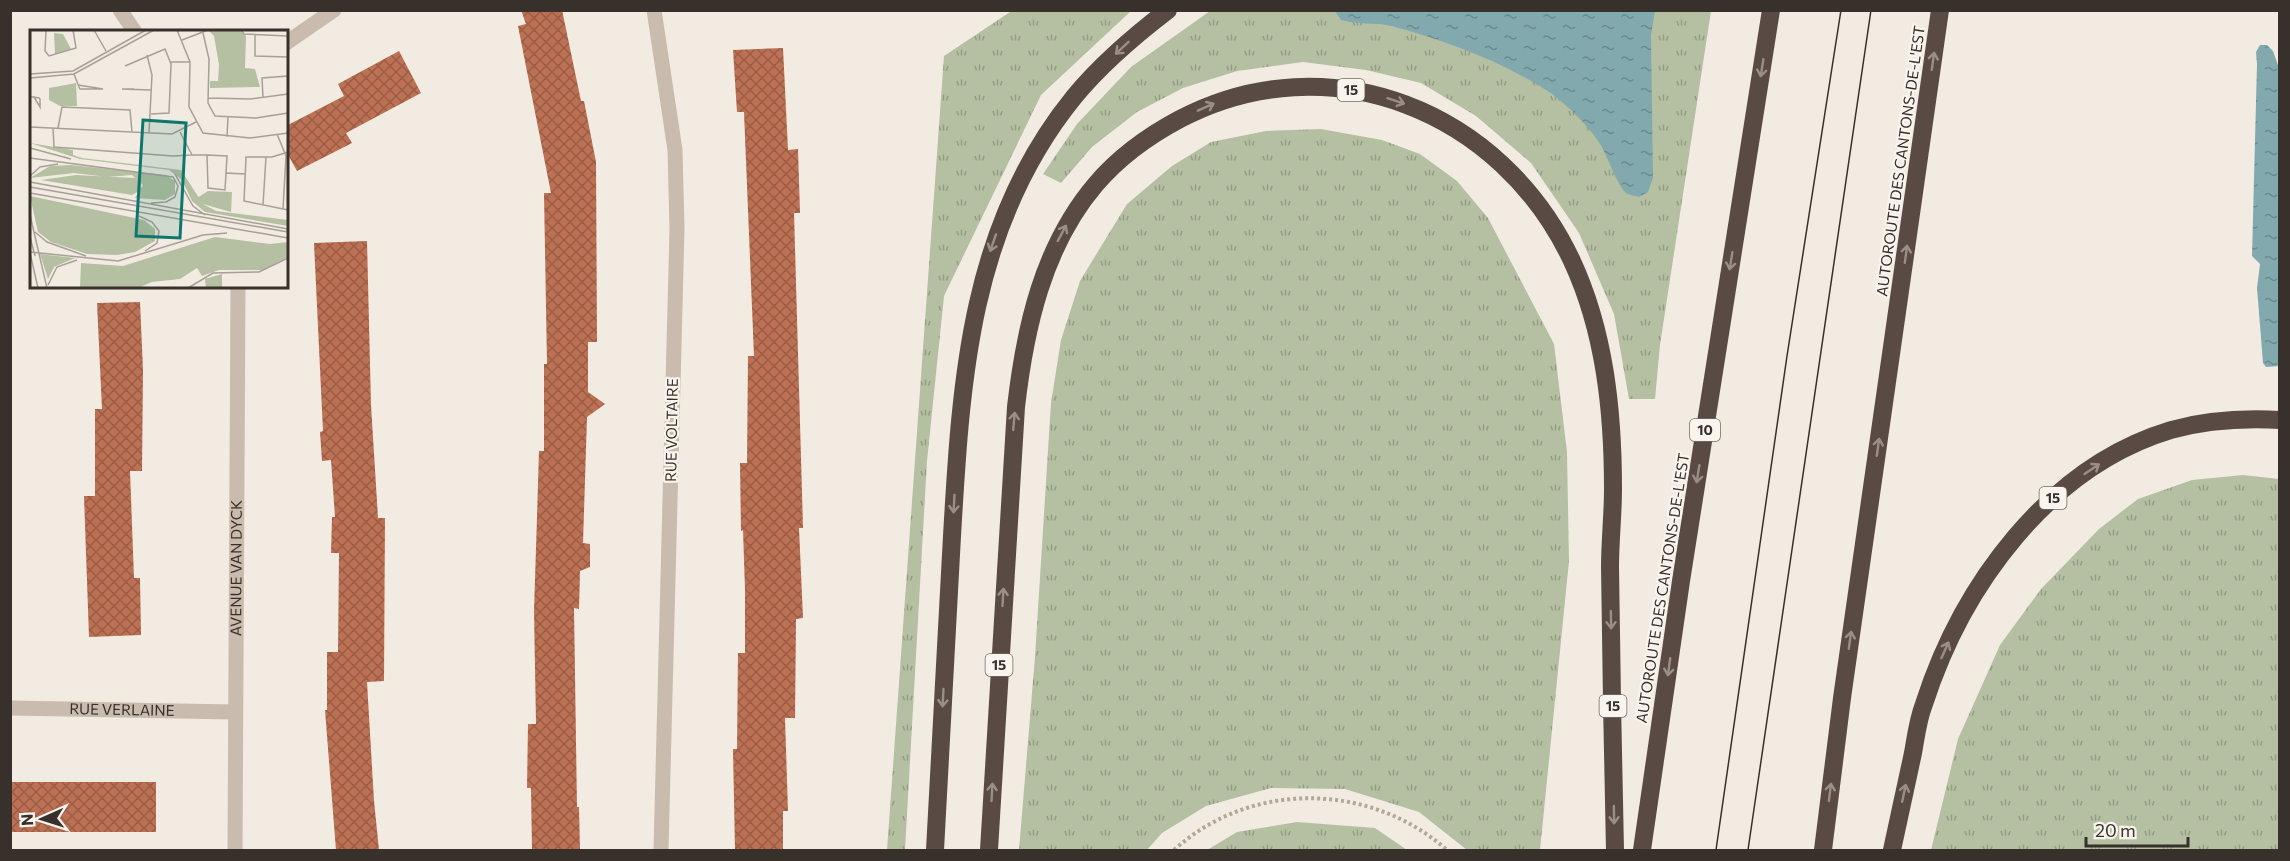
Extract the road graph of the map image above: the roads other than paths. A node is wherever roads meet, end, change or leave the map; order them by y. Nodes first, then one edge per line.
1 (120, 10) edge
2 (334, 10) edge
3 (654, 10) edge
4 (1168, 10) edge
5 (1771, 10) edge
6 (1940, 10) edge
7 (134, 30) edge
8 (288, 42) edge
9 (238, 288) edge
10 (2280, 420) edge
11 (10, 708) edge
12 (234, 712) junction
13 (235, 850) edge
14 (661, 850) edge
15 (935, 850) edge
16 (989, 850) edge
17 (1615, 850) edge
18 (1642, 850) edge
19 (1823, 850) edge
20 (1892, 850) edge

1 - 7 street
2 - 8 street
3 - 14 street, RUE VOLTAIRE
4 -> 15 highway
5 -> 18 highway, AUTOROUTE DES CANTONS-DE-L'EST / 10
19 -> 6 highway, AUTOROUTE DES CANTONS-DE-L'EST
9 - 12 street, AVENUE VAN DYCK
20 -> 10 highway, 15
11 - 12 street, RUE VERLAINE
12 - 13 street, AVENUE VAN DYCK
16 -> 17 highway, 15

